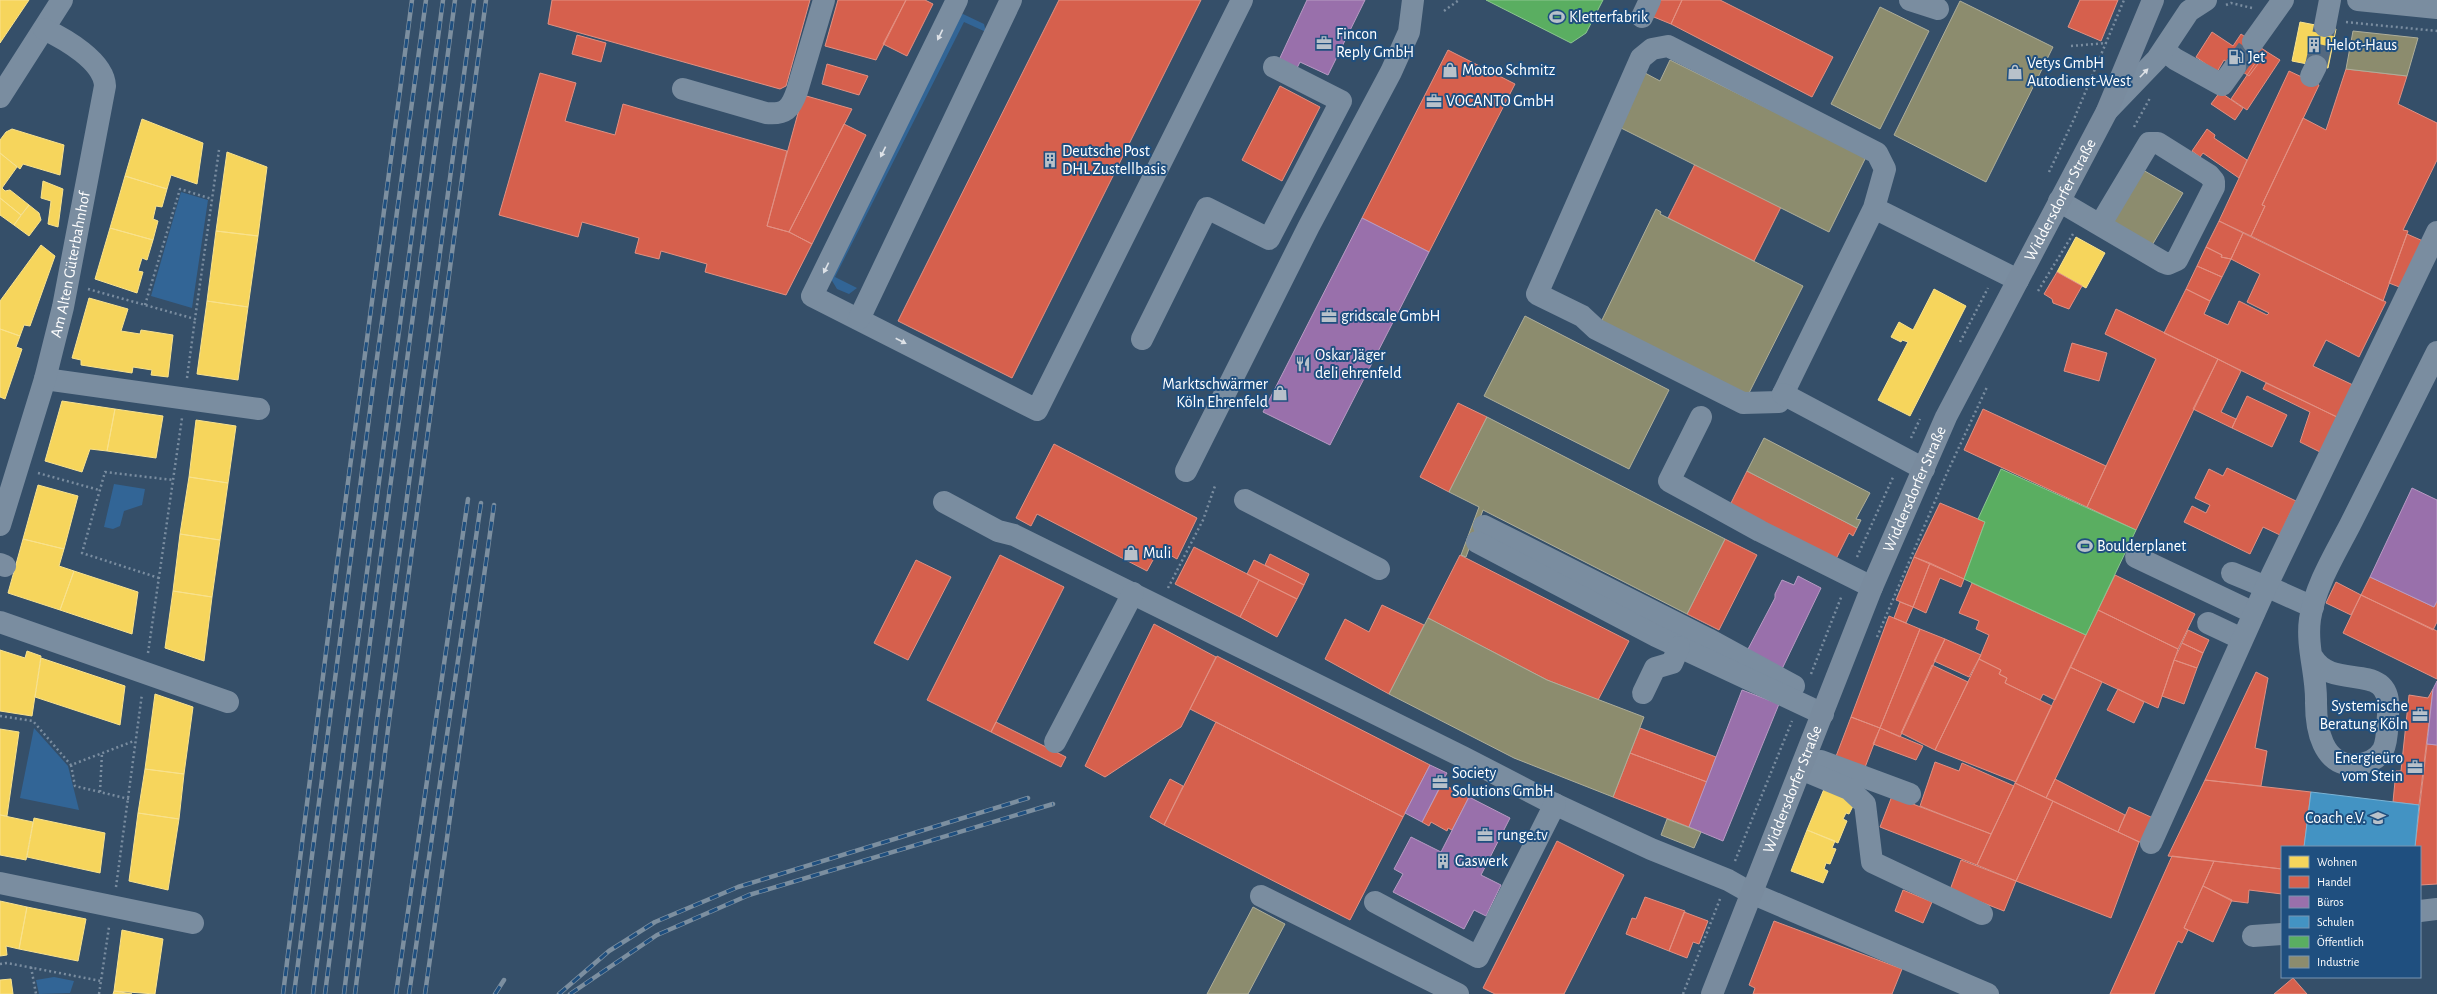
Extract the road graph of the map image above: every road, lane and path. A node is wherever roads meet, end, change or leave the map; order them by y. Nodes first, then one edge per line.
1 (62, 0) edge
2 (824, 0) edge
3 (957, 0) edge
4 (1011, 0) edge
5 (1242, 0) edge
6 (1412, 0) edge
7 (1459, 0) edge
8 (1910, 0) edge
9 (2153, 0) edge
10 (2206, 0) edge
11 (2283, 0) edge
12 (2330, 0) edge
13 (2358, 0) edge
14 (2437, 8) edge
15 (1938, 9) dead end
16 (1444, 11) dead end
17 (2324, 26) tunnel mouth
18 (44, 29) junction
19 (2253, 42) tunnel mouth
20 (2107, 43) dead end
21 (2071, 46) dead end
22 (2099, 50) dead end
23 (2164, 50) junction
24 (2104, 51) dead end
25 (2235, 67) tunnel mouth
26 (1274, 68) dead end
27 (2084, 84) dead end
28 (2089, 86) dead end
29 (684, 89) dead end
30 (2153, 93) dead end
31 (0, 97) edge
32 (2107, 111) junction
33 (2130, 134) dead end
34 (219, 150) dead end
35 (212, 199) junction
36 (2060, 201) junction
37 (1874, 208) junction
38 (2092, 220) junction
39 (2437, 232) edge
40 (2018, 280) junction
41 (92, 290) dead end
42 (2035, 296) dead end
43 (145, 305) junction
44 (195, 319) junction
45 (859, 319) junction
46 (1142, 339) dead end
47 (2437, 352) edge
48 (45, 380) junction
49 (1991, 380) dead end
50 (1783, 394) junction
51 (184, 399) junction
52 (259, 409) dead end
53 (1701, 417) dead end
54 (1924, 469) junction
55 (1186, 471) dead end
56 (42, 474) dead end
57 (173, 480) dead end
58 (1215, 486) dead end
59 (99, 490) junction
60 (1245, 500) dead end
61 (944, 502) dead end
62 (0, 524) edge
63 (2136, 557) dead end
64 (1379, 569) dead end
65 (2232, 573) dead end
66 (159, 578) dead end
67 (1872, 587) junction
68 (2266, 587) junction
69 (1133, 593) junction
70 (1159, 607) junction
71 (2313, 607) junction
72 (2254, 613) junction
73 (0, 622) edge
74 (2208, 623) dead end
75 (2242, 639) junction
76 (1874, 644) dead end
77 (1679, 647) junction
78 (2313, 658) junction
79 (1643, 693) dead end
80 (228, 702) dead end
81 (1825, 708) junction
82 (0, 716) edge
83 (134, 741) dead end
84 (1055, 742) dead end
85 (102, 753) junction
86 (1804, 762) junction
87 (71, 765) junction
88 (100, 792) junction
89 (1910, 794) dead end
90 (129, 799) dead end
91 (1555, 804) junction
92 (2151, 843) dead end
93 (0, 883) edge
94 (1751, 893) junction
95 (1261, 896) dead end
96 (1375, 902) dead end
97 (113, 907) junction
98 (2437, 909) edge
99 (2421, 911) edge
100 (1982, 914) dead end
101 (193, 923) dead end
102 (2281, 934) edge
103 (2253, 936) dead end
104 (0, 964) edge
105 (31, 967) junction
106 (101, 982) junction
107 (36, 994) edge
108 (99, 994) edge
109 (1458, 994) edge
110 (1712, 994) edge
111 (1988, 994) edge

1 - 18 street
2 - 29 street
3 -> 45 street
4 - 45 street
45 -> 5 street
6 - 55 street
7 - 16 path
8 - 15 street
9 - 32 main road, Widdersdorfer Straße
10 - 23 street
11 - 19 street
12 - 17 street
13 - 14 street
18 - 31 street
18 - 48 street, Am Alten Güterbahnhof
20 - 21 path
22 - 24 path
23 - 25 street
32 -> 23 street
26 - 46 street
27 - 28 path
30 - 33 path
32 - 36 main road, Widdersdorfer Straße
34 - 35 path
35 - 43 path
35 - 44 path
36 - 38 street
36 - 40 main road, Widdersdorfer Straße
37 - 40 street
37 - 50 street
37 - 50 street
38 - 38 street
38 - 42 path
39 - 68 street
40 - 54 main road, Widdersdorfer Straße
41 - 43 path
43 - 44 path
44 - 51 path
47 - 71 street
48 - 51 street
48 - 62 street, Am Alten Güterbahnhof
49 - 76 path
50 - 54 street
51 - 52 street
53 - 67 street
54 - 67 main road, Widdersdorfer Straße
56 - 59 path
57 - 59 path
58 - 70 path
59 - 66 path
60 - 64 street
61 - 69 street
63 - 72 street
65 - 68 street
67 - 81 main road, Widdersdorfer Straße
68 - 71 street
68 - 72 street
69 - 70 street
69 - 84 street
70 - 91 street
71 - 78 street
72 - 75 street
73 - 80 street
74 - 75 street
75 - 92 street
77 - 79 street
77 - 81 street
77 - 81 street
78 - 78 street
81 - 86 main road, Widdersdorfer Straße
82 - 87 path
83 - 85 path
85 - 87 path
85 - 88 path
86 - 89 street
86 - 94 main road, Widdersdorfer Straße
86 - 100 street
87 - 88 path
88 - 90 path
91 - 94 street
91 - 96 street
93 - 97 street
94 - 110 main road, Widdersdorfer Straße
94 - 111 street
95 - 109 street
97 - 101 street
97 - 106 path
98 - 99 street
102 - 103 street
104 - 105 path
105 - 106 path
105 - 107 path
106 - 108 path

